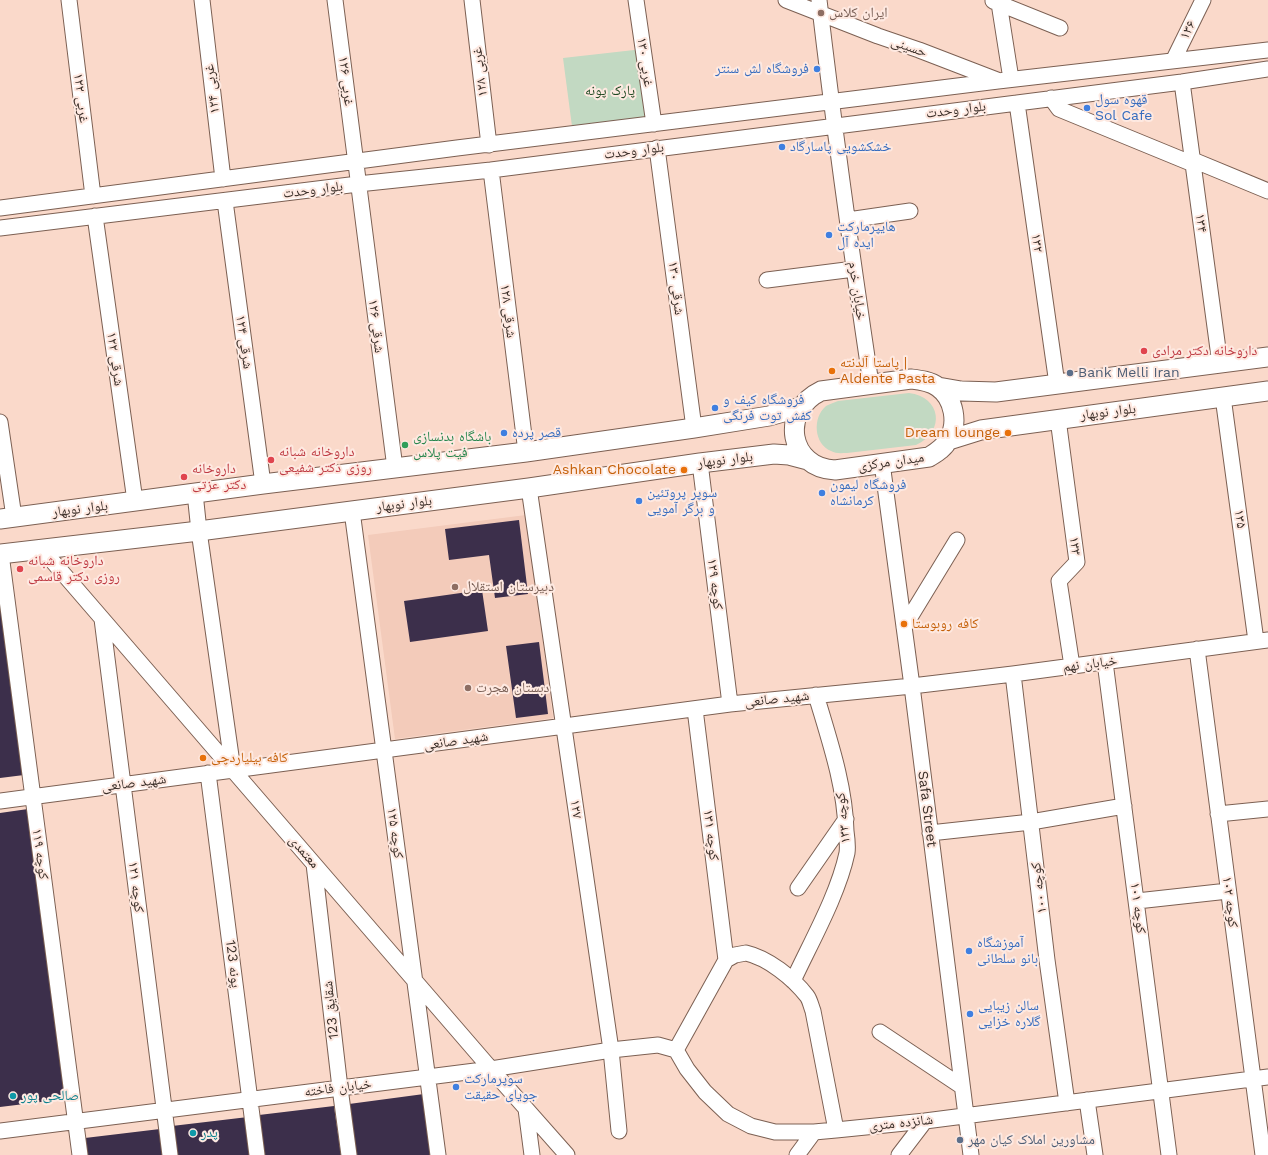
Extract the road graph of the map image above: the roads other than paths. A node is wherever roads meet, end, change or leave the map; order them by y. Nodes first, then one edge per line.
1 (69, 0) edge
2 (202, 0) edge
3 (335, 0) edge
4 (472, 0) edge
5 (636, 0) edge
6 (786, 0) edge
7 (1203, 0) edge
8 (993, 1) edge
9 (820, 7) edge
10 (1060, 28) dead end
11 (1268, 50) edge
12 (1173, 61) junction
13 (1268, 69) edge
14 (1005, 80) junction
15 (1182, 82) junction
16 (1051, 98) junction
17 (831, 102) junction
18 (1017, 102) junction
19 (654, 124) junction
20 (834, 126) junction
21 (489, 145) junction
22 (657, 148) junction
23 (356, 162) junction
24 (1193, 162) junction
25 (491, 170) junction
26 (223, 179) junction
27 (358, 184) junction
28 (1268, 191) edge
29 (93, 196) junction
30 (225, 200) junction
31 (0, 208) edge
32 (910, 211) dead end
33 (95, 216) junction
34 (848, 220) junction
35 (0, 228) edge
36 (854, 269) junction
37 (767, 280) dead end
38 (1268, 357) edge
39 (1220, 364) junction
40 (871, 384) junction
41 (1057, 384) junction
42 (938, 387) junction
43 (1268, 391) edge
44 (1223, 397) junction
45 (801, 407) junction
46 (1058, 419) junction
47 (0, 422) edge
48 (694, 428) junction
49 (949, 440) junction
50 (526, 452) junction
51 (808, 460) junction
52 (700, 463) junction
53 (882, 463) junction
54 (394, 468) junction
55 (263, 484) junction
56 (529, 488) junction
57 (195, 493) junction
58 (0, 500) edge
59 (135, 501) junction
60 (352, 511) junction
61 (7, 518) edge
62 (199, 531) junction
63 (957, 540) dead end
64 (42, 549) junction
65 (0, 554) edge
66 (102, 619) junction
67 (904, 627) junction
68 (1262, 641) edge
69 (1197, 649) junction
70 (1105, 662) junction
71 (1072, 666) junction
72 (1013, 674) junction
73 (912, 686) junction
74 (816, 695) junction
75 (730, 704) junction
76 (695, 709) junction
77 (564, 726) junction
78 (384, 750) junction
79 (232, 770) junction
80 (208, 773) junction
81 (123, 784) junction
82 (33, 796) junction
83 (0, 801) edge
84 (1124, 806) junction
85 (1268, 809) edge
86 (1218, 814) junction
87 (846, 819) junction
88 (1031, 822) junction
89 (930, 833) junction
90 (314, 864) junction
91 (798, 888) dead end
92 (1228, 891) junction
93 (1137, 902) junction
94 (726, 960) junction
95 (415, 981) junction
96 (793, 981) junction
97 (880, 1032) dead end
98 (611, 1050) junction
99 (676, 1050) junction
100 (491, 1069) junction
101 (427, 1077) junction
102 (1268, 1077) edge
103 (1253, 1078) junction
104 (961, 1086) junction
105 (340, 1088) junction
106 (1161, 1090) junction
107 (250, 1100) junction
108 (1087, 1100) junction
109 (1067, 1103) junction
110 (526, 1109) junction
111 (164, 1110) junction
112 (965, 1116) junction
113 (925, 1121) junction
114 (76, 1122) junction
115 (836, 1130) junction
116 (0, 1131) edge
117 (619, 1131) dead end
118 (814, 1132) junction
119 (80, 1155) edge
120 (170, 1155) edge
121 (257, 1155) edge
122 (349, 1155) edge
123 (438, 1155) edge
124 (532, 1155) edge
125 (567, 1155) edge
126 (797, 1155) edge
127 (899, 1155) edge
128 (971, 1155) edge
129 (1094, 1155) edge
130 (1169, 1155) edge
131 (1263, 1155) edge

1 - 29 street, ۱۲۲ غربی
2 - 26 street, ۱۲۴ غربی
3 - 23 street, ۱۲۶ غربی
4 - 21 street, ۱۲۸ غربی
5 - 19 street, ۱۳۰ غربی
6 - 9 street, حسینی
7 - 12 street, ۱۳۶
8 - 10 street
8 - 14 street
9 - 14 street, حسینی
9 - 17 street
11 - 12 street, بلوار وحدت
12 - 14 street, بلوار وحدت
13 - 15 street, بلوار وحدت
14 - 17 street, بلوار وحدت
15 - 16 street, بلوار وحدت
15 - 24 street, ۱۳۴
16 - 18 street, بلوار وحدت
16 - 24 street
17 - 19 street, بلوار وحدت
17 - 20 street, خیابان خرم
18 - 20 street, بلوار وحدت
18 - 41 street, ۱۳۲
19 - 21 street, بلوار وحدت
20 - 22 street, بلوار وحدت
20 - 34 street, خیابان خرم
21 - 23 street, بلوار وحدت
22 - 25 street, بلوار وحدت
22 - 48 street, ۱۳۰ شرقی
23 - 26 street, بلوار وحدت
23 - 27 street, ۱۲۶ غربی
24 - 28 street
24 - 39 street, ۱۳۴
25 - 27 street, بلوار وحدت
25 - 50 street, ۱۲۸ شرقی
26 - 29 street, بلوار وحدت
27 - 30 street, بلوار وحدت
27 - 54 street, ۱۲۶ شرقی
29 - 31 street, بلوار وحدت
30 - 33 street, بلوار وحدت
30 - 55 street, ۱۲۴ شرقی
32 - 34 street
33 - 35 street, بلوار وحدت
33 - 59 street, ۱۲۲ شرقی
34 - 36 street, خیابان خرم
36 - 37 street
36 - 40 street, خیابان خرم
38 - 39 main road
39 - 41 main road
40 - 42 main road
40 - 45 main road
41 - 42 main road
42 - 49 main road
43 - 44 main road, بلوار نوبهار
44 - 46 main road, بلوار نوبهار
44 - 68 street, ۱۳۵
45 - 48 main road, بلوار نوبهار
45 - 51 main road
46 - 49 main road, بلوار نوبهار
46 - 71 street, ۱۳۳
47 - 61 street
48 - 50 main road, بلوار نوبهار
49 - 53 main road, میدان مرکزی
50 - 54 main road, بلوار نوبهار
51 - 52 main road, بلوار نوبهار
51 - 53 main road, میدان مرکزی
52 - 56 main road, بلوار نوبهار
52 - 75 street, کوچه ۱۲۹
53 - 67 street, Safa Street
54 - 55 main road, بلوار نوبهار
55 - 57 main road, بلوار نوبهار
56 - 60 main road, بلوار نوبهار
56 - 77 street, ۱۲۷
57 - 59 main road, بلوار نوبهار
57 - 62 street
58 - 61 street
59 - 61 main road, بلوار نوبهار
60 - 62 main road, بلوار نوبهار
60 - 78 street, کوچه ۱۲۵
62 - 64 main road, بلوار نوبهار
62 - 79 street
63 - 67 street
64 - 65 main road, بلوار نوبهار
64 - 66 street, معتمدی
65 - 82 street, کوچه ۱۱۹
66 - 79 street, معتمدی
66 - 81 street, کوچه ۱۲۱
67 - 73 street, Safa Street
68 - 69 street, خیابان نهم
69 - 70 street, خیابان نهم
69 - 86 street, کوچه ۱۰۲
70 - 71 street, خیابان نهم
70 - 84 street, کوچه ۱۰۱
71 - 72 street, خیابان نهم
72 - 73 street, خیابان نهم
72 - 88 street, کوچه ۱۰۰
73 - 74 street, شهید صانعی
73 - 89 street, Safa Street
74 - 75 street, شهید صانعی
74 - 87 street, کوچه ۱۳۳
75 - 76 street, شهید صانعی
76 - 77 street, شهید صانعی
76 - 94 street, کوچه ۱۳۱
77 - 78 street, شهید صانعی
77 - 98 street, ۱۲۷
78 - 79 street, شهید صانعی
78 - 95 street, کوچه ۱۲۵
79 - 80 street, شهید صانعی
79 - 90 street, معتمدی
80 - 81 street, شهید صانعی
80 - 107 street, 123 پونه
81 - 82 street, شهید صانعی
81 - 111 street, کوچه ۱۲۱
82 - 83 street, شهید صانعی
82 - 114 street, کوچه ۱۱۹
84 - 88 street
84 - 93 street, کوچه ۱۰۱
85 - 86 street
86 - 92 street, کوچه ۱۰۲
87 - 91 street
87 - 96 street, کوچه ۱۳۳
88 - 89 street
88 - 109 street, کوچه ۱۰۰
89 - 104 street, Safa Street
90 - 95 street, معتمدی
90 - 105 street, 123 شقایق
92 - 93 street
92 - 103 street, کوچه ۱۰۲
93 - 106 street, کوچه ۱۰۱
94 - 96 street
94 - 99 street
95 - 100 street, معتمدی
95 - 101 street, کوچه ۱۲۵
96 - 115 street
97 - 104 street
98 - 99 street, خیابان فاخته
98 - 100 street, خیابان فاخته
98 - 117 street, ۱۲۷
99 - 118 street, شانزده متری
100 - 101 street, خیابان فاخته
100 - 110 street, معتمدی
101 - 105 street, خیابان فاخته
101 - 123 street, کوچه ۱۲۵
102 - 103 street, شانزده متری
103 - 106 street, شانزده متری
103 - 131 street, کوچه ۱۰۲
104 - 112 street, Safa Street
105 - 107 street, خیابان فاخته
105 - 122 street, 123 شقایق
106 - 108 street, شانزده متری
106 - 130 street, کوچه ۱۰۱
107 - 111 street, خیابان فاخته
107 - 121 street, 123 پونه
108 - 109 street, شانزده متری
108 - 129 street
109 - 112 street, شانزده متری
110 - 124 street
110 - 125 street, معتمدی
111 - 114 street, خیابان فاخته
111 - 120 street, کوچه ۱۲۱
112 - 113 street, شانزده متری
112 - 128 street, Safa Street
113 - 115 street, شانزده متری
113 - 127 street
114 - 116 street, خیابان فاخته
114 - 119 street, کوچه ۱۱۹
115 - 118 street, شانزده متری
118 - 126 street

